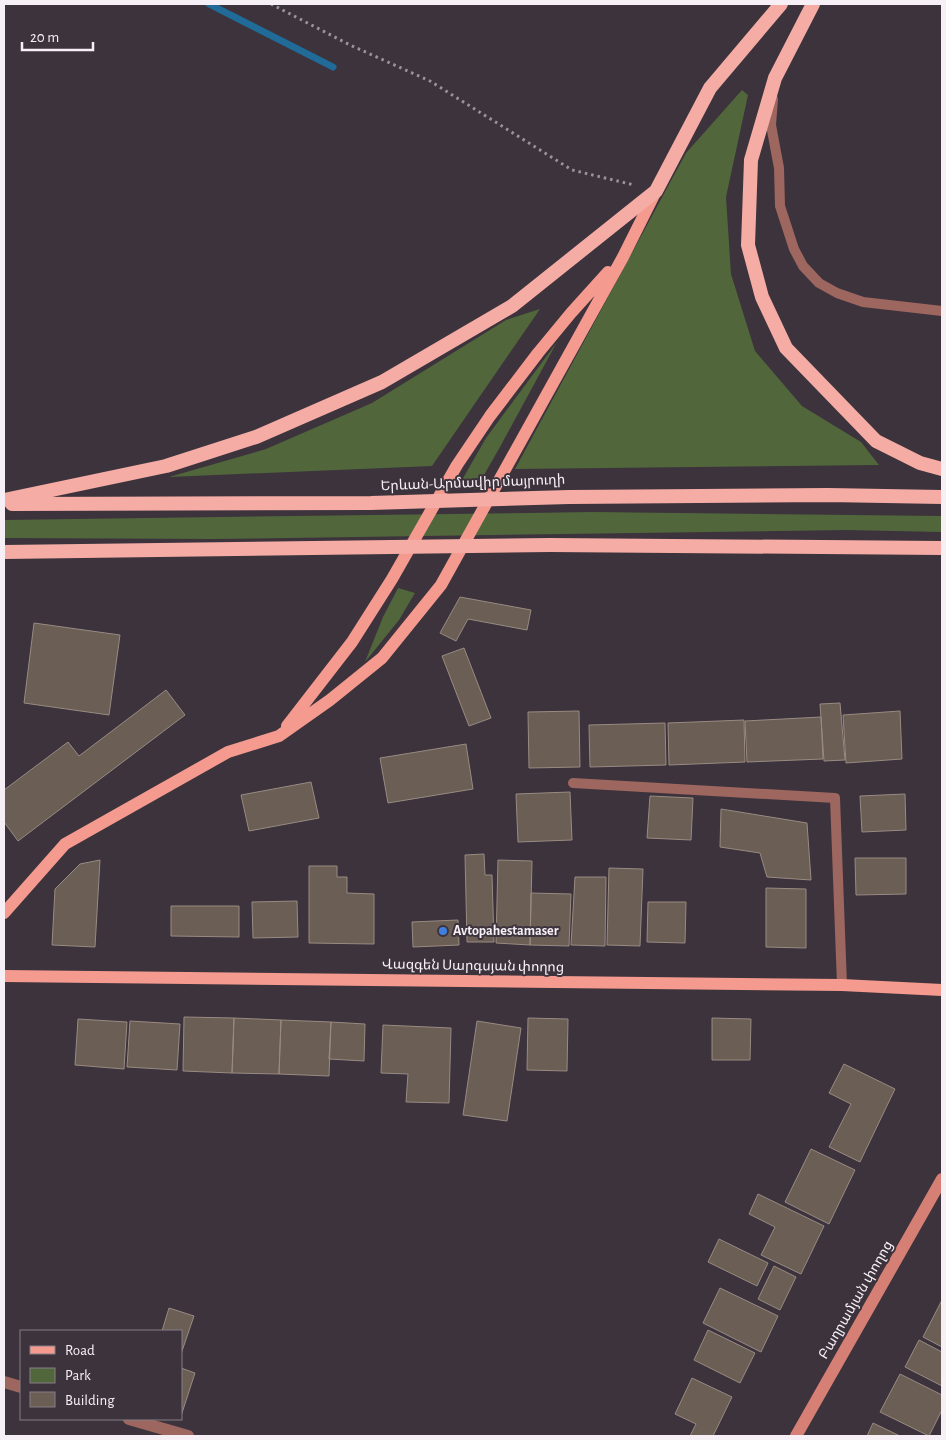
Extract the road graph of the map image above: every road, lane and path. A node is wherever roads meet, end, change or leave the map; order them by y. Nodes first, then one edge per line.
1 (270, 4) edge
2 (781, 4) edge
3 (813, 4) edge
4 (775, 78) junction
5 (656, 191) junction
6 (622, 257) junction
7 (942, 311) edge
8 (942, 469) edge
9 (942, 497) edge
10 (4, 500) edge
11 (4, 504) edge
12 (942, 548) edge
13 (4, 552) edge
14 (279, 736) junction
15 (573, 783) dead end
16 (4, 913) edge
17 (4, 976) edge
18 (842, 985) junction
19 (942, 990) edge
20 (942, 1179) edge
21 (4, 1382) edge
22 (20, 1387) edge
23 (132, 1420) edge
24 (188, 1436) edge
25 (796, 1436) edge

1 - 5 path
2 - 5 highway
3 - 4 highway
4 - 7 lane
4 - 8 highway
5 - 6 main road
5 - 10 highway
6 - 14 main road
6 - 14 main road
9 - 11 highway, Երևան-Արմավիր մայրուղի
12 - 13 highway
14 - 16 main road
15 - 18 lane
17 - 18 main road, Վազգեն Սարգսյան փողոց
18 - 19 main road, Վազգեն Սարգսյան փողոց
20 - 25 main road, Բաղրամյան փողոց
21 - 22 street
23 - 24 street

